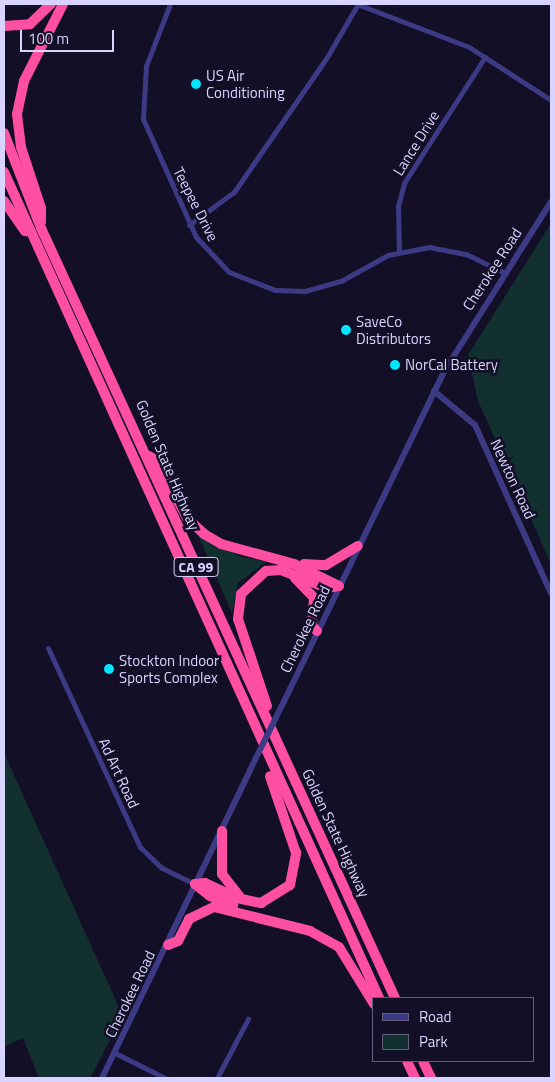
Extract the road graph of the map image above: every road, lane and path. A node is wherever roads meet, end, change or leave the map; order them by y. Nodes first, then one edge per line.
1 (51, 4) edge
2 (63, 4) edge
3 (170, 4) edge
4 (357, 4) edge
5 (4, 26) edge
6 (485, 57) junction
7 (551, 100) edge
8 (4, 133) edge
9 (4, 172) edge
10 (4, 202) edge
11 (551, 202) edge
12 (189, 225) junction
13 (41, 228) junction
14 (32, 240) junction
15 (399, 252) junction
16 (503, 272) junction
17 (434, 391) junction
18 (146, 454) junction
19 (358, 546) junction
20 (293, 568) junction
21 (339, 586) junction
22 (551, 593) edge
23 (317, 631) junction
24 (48, 648) dead end
25 (271, 727) junction
26 (270, 761) junction
27 (222, 831) junction
28 (195, 884) junction
29 (244, 900) junction
30 (238, 910) junction
31 (168, 945) junction
32 (379, 997) edge
33 (395, 997) edge
34 (372, 1001) edge
35 (248, 1019) dead end
36 (115, 1053) junction
37 (407, 1062) edge
38 (424, 1062) edge
39 (102, 1078) edge
40 (165, 1078) edge
41 (217, 1078) edge
42 (415, 1078) edge
43 (432, 1078) edge

1 - 5 highway
2 - 13 highway
3 - 12 street, Teepee Drive
4 - 6 street
4 - 12 street
6 - 7 street
6 - 15 street, Lance Drive
8 - 13 highway, Golden State Highway / CA 99
9 - 14 highway, Golden State Highway / CA 99
10 - 14 highway
11 - 16 street, Cherokee Road
12 - 15 street, Teepee Drive
13 - 18 highway, Golden State Highway / CA 99
14 - 26 highway, Golden State Highway / CA 99
15 - 16 street, Teepee Drive
16 - 17 street, Cherokee Road
17 - 19 street, Cherokee Road
17 - 22 street, Newton Road
18 - 20 highway
18 - 25 highway, Golden State Highway / CA 99
19 - 20 highway
19 - 21 street, Cherokee Road
20 - 21 highway
20 - 23 highway
20 - 25 highway
21 - 23 street, Cherokee Road
23 - 27 street, Cherokee Road, bridge
24 - 28 street, Ad Art Road
25 - 33 highway, Golden State Highway / CA 99
26 - 29 highway
26 - 32 highway, Golden State Highway / CA 99
27 - 28 street, Cherokee Road
27 - 29 highway
28 - 29 highway
28 - 30 highway
28 - 31 street, Cherokee Road
30 - 31 highway
30 - 34 highway
31 - 36 street, Cherokee Road
35 - 41 street
36 - 39 street, Cherokee Road
36 - 40 street
37 - 42 highway
38 - 43 highway

